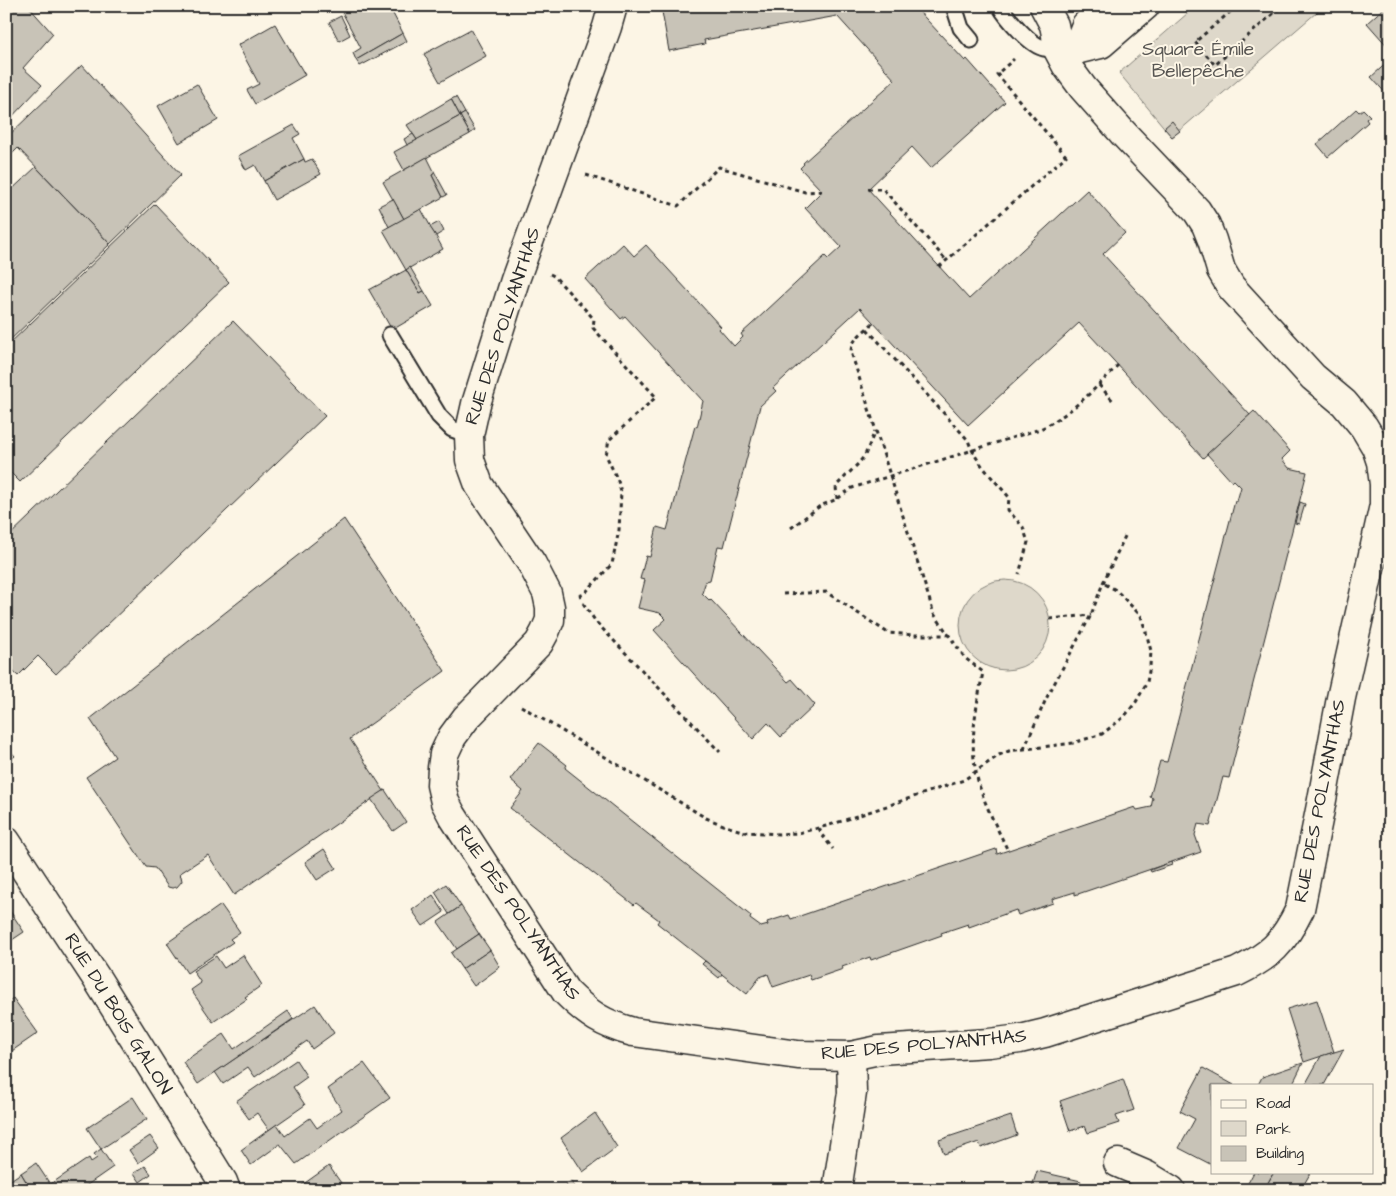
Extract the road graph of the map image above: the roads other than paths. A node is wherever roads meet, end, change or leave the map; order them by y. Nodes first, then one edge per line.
1 (613, 6) edge
2 (954, 6) edge
3 (1000, 6) edge
4 (1044, 6) edge
5 (1108, 6) edge
6 (1145, 6) edge
7 (971, 40) dead end
8 (1057, 50) junction
9 (390, 335) dead end
10 (469, 434) junction
11 (6, 841) edge
12 (851, 1056) junction
13 (1118, 1163) dead end
14 (226, 1190) edge
15 (837, 1190) edge
16 (1171, 1190) edge

1 - 10 street, RUE DES POLYANTHAS
2 - 7 lane
3 - 8 lane
4 - 8 street, RUE DES POLYANTHAS
5 - 8 street
6 - 8 street
8 - 12 street, RUE DES POLYANTHAS
9 - 10 lane
10 - 12 street, RUE DES POLYANTHAS
11 - 14 street, RUE DU BOIS GALON
12 - 15 street
13 - 16 street

